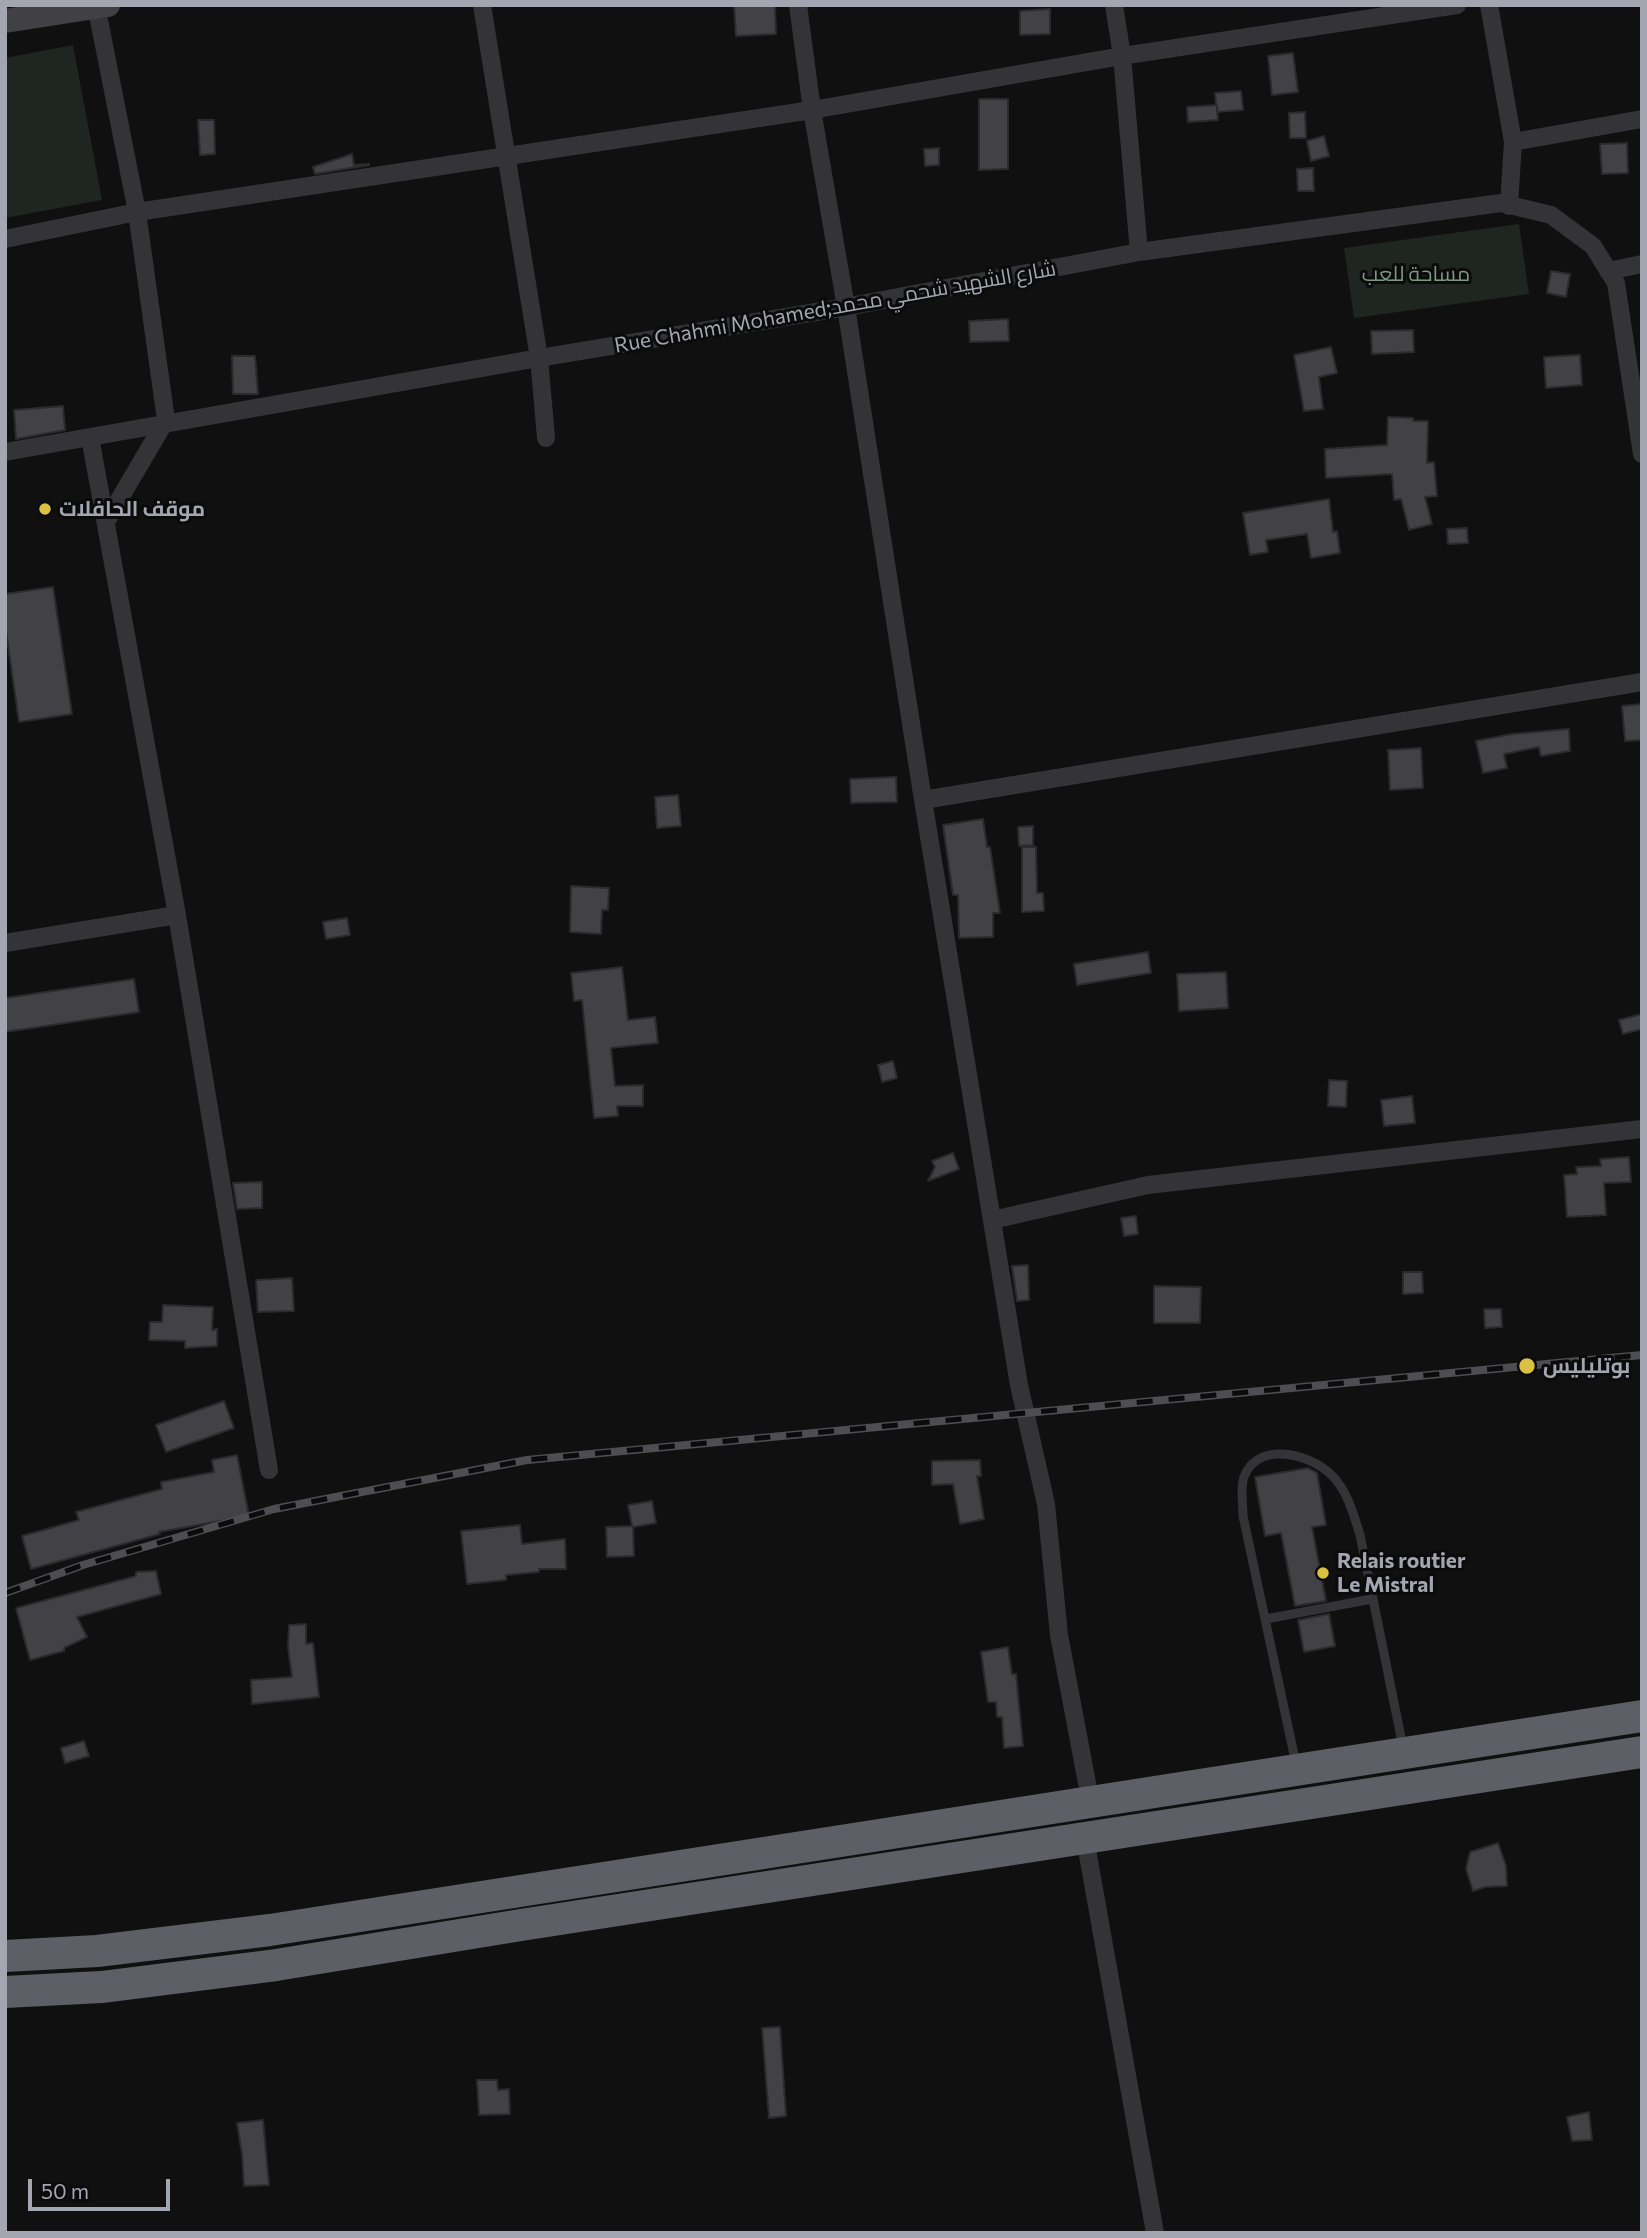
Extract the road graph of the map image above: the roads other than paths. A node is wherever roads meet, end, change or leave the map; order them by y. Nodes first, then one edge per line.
1 (482, 5) edge
2 (798, 5) edge
3 (1114, 5) edge
4 (1457, 5) edge
5 (1489, 5) edge
6 (100, 6) edge
7 (5, 21) edge
8 (1122, 56) junction
9 (812, 110) junction
10 (1642, 119) edge
11 (1513, 142) junction
12 (508, 155) junction
13 (1509, 206) junction
14 (137, 212) junction
15 (5, 239) edge
16 (1139, 252) junction
17 (1642, 264) edge
18 (1608, 271) junction
19 (846, 307) junction
20 (539, 358) junction
21 (163, 425) junction
22 (90, 437) junction
23 (546, 438) dead end
24 (5, 452) edge
25 (1642, 454) edge
26 (106, 522) junction
27 (1642, 682) edge
28 (923, 800) junction
29 (177, 915) junction
30 (5, 943) edge
31 (1642, 1129) edge
32 (992, 1220) junction
33 (268, 1470) dead end
34 (1372, 1599) junction
35 (1266, 1619) junction
36 (1642, 1716) edge
37 (1642, 1752) edge
38 (1404, 1753) junction
39 (1297, 1768) junction
40 (1087, 1783) dead end
41 (1085, 1838) junction
42 (5, 1956) edge
43 (5, 1992) edge
44 (1154, 2233) edge

1 - 12 street
2 - 9 street
3 - 8 street
4 - 8 street
5 - 11 street
6 - 7 main road
6 - 14 street
8 - 9 street
8 - 16 street
9 - 12 street
9 - 19 street
10 - 11 street
11 - 13 street
12 - 14 street
12 - 20 street
13 - 16 street, Rue Chahmi Mohamed;شارع الشهيد شحمي محمد
13 - 18 street, Rue Chahmi Mohamed;شارع الشهيد شحمي محمد
14 - 15 street
14 - 21 street
16 - 19 street, Rue Chahmi Mohamed;شارع الشهيد شحمي محمد
17 - 18 street
18 - 25 street, Rue Chahmi Mohamed;شارع الشهيد شحمي محمد
19 - 20 street, Rue Chahmi Mohamed;شارع الشهيد شحمي محمد
19 - 28 street
20 - 21 street, Rue Chahmi Mohamed;شارع الشهيد شحمي محمد
20 - 23 street
21 - 22 street, Rue Chahmi Mohamed;شارع الشهيد شحمي محمد
21 - 26 street
22 - 24 street, Rue Chahmi Mohamed;شارع الشهيد شحمي محمد
22 - 26 street
26 - 29 street
27 - 28 street
28 - 32 street
29 - 30 street
29 - 33 street
31 - 32 street
32 - 40 street
34 - 35 lane
34 - 35 lane
34 - 38 lane
35 - 39 lane
36 - 38 highway
37 - 41 highway
38 - 39 highway
39 - 42 highway
41 - 43 highway
41 - 44 street

